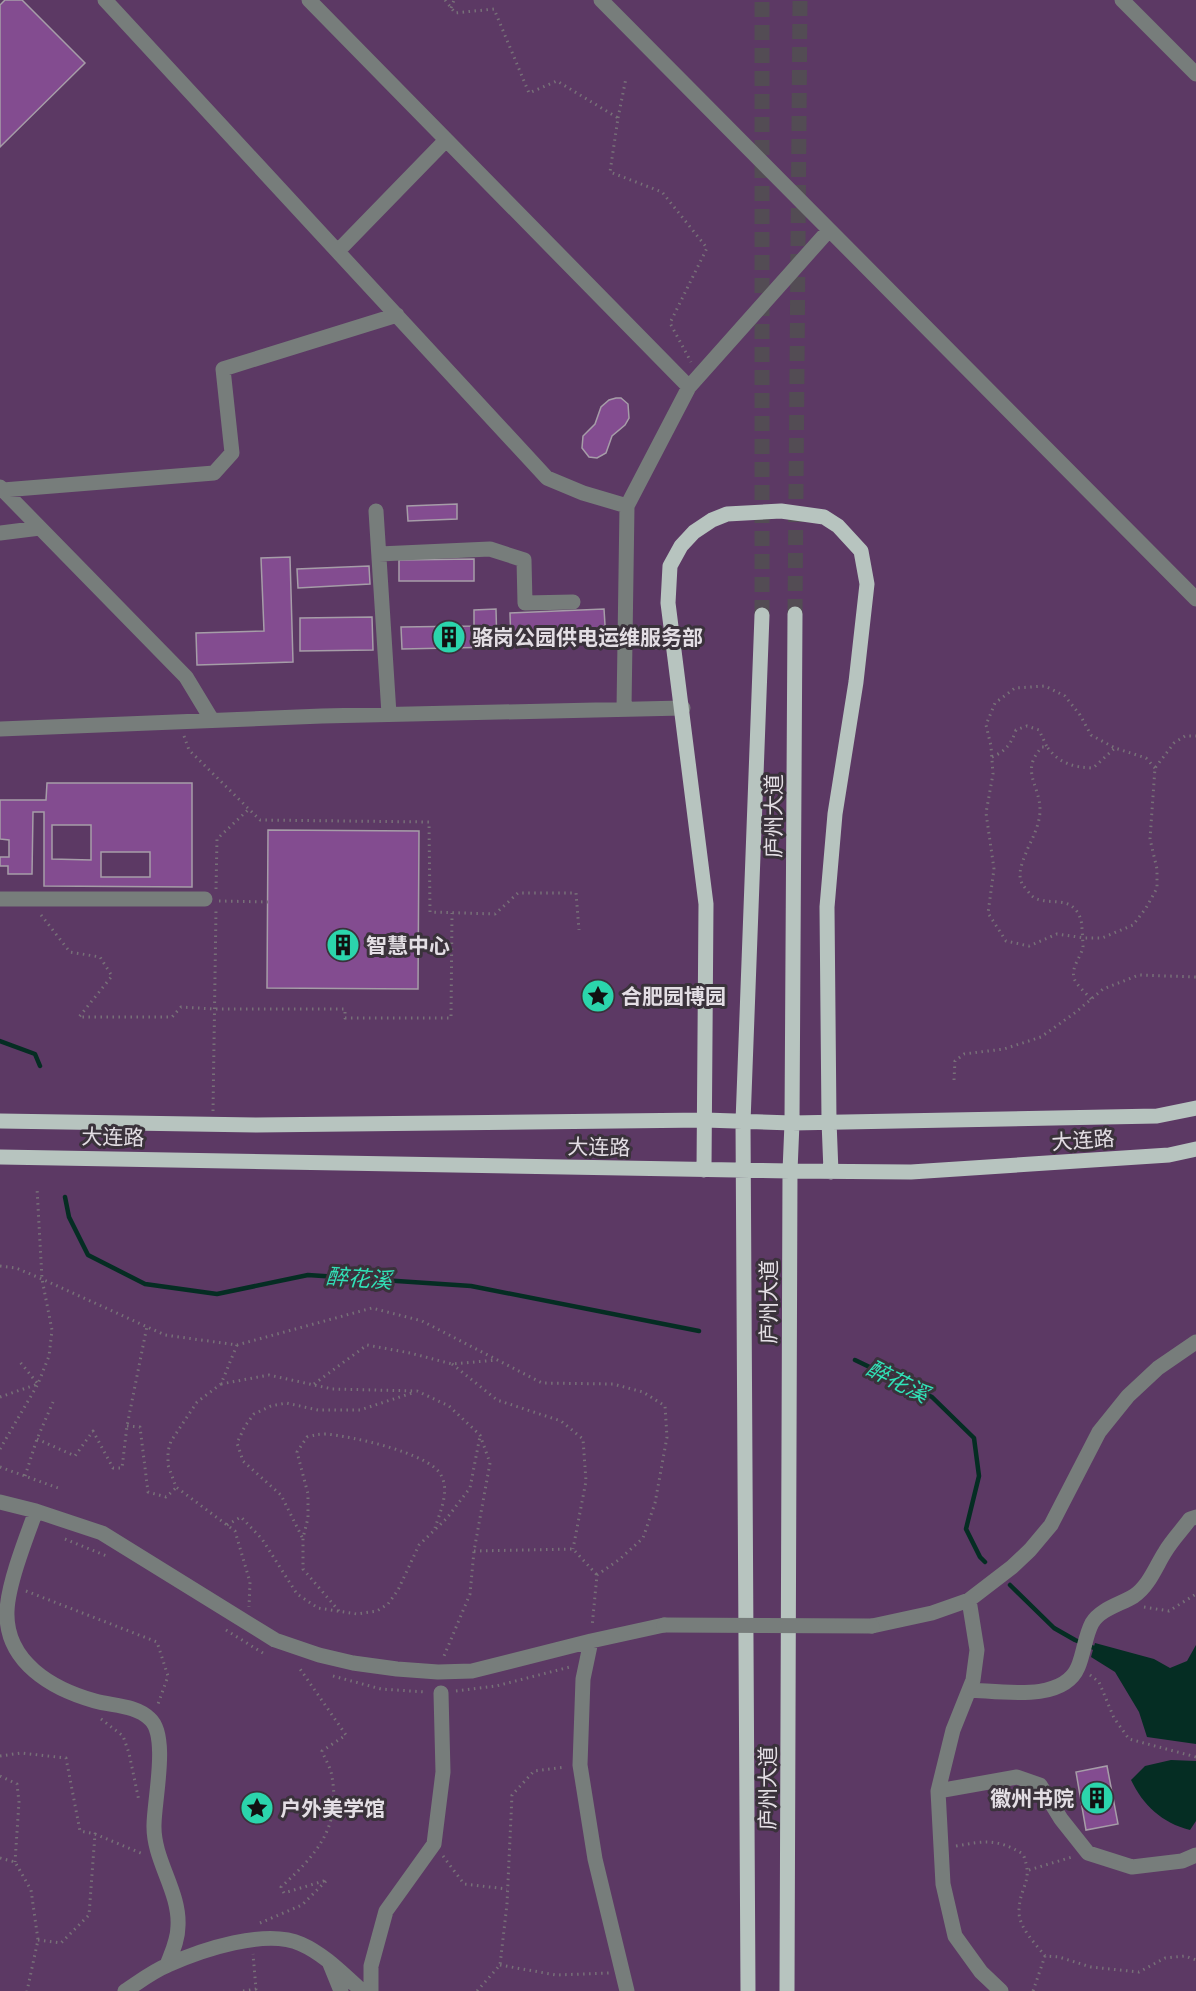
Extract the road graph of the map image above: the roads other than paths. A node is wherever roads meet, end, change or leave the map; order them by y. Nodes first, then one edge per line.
1 (105, 0) edge
2 (309, 0) edge
3 (601, 0) edge
4 (1122, 0) edge
5 (1196, 74) edge
6 (446, 140) junction
7 (829, 230) junction
8 (338, 251) junction
9 (397, 315) junction
10 (694, 382) junction
11 (2, 488) edge
12 (627, 506) junction
13 (376, 512) dead end
14 (40, 528) junction
15 (0, 532) edge
16 (379, 554) junction
17 (1196, 599) edge
18 (573, 602) dead end
19 (795, 614) tunnel mouth
20 (762, 615) tunnel mouth
21 (683, 708) junction
22 (624, 709) junction
23 (389, 714) junction
24 (212, 720) junction
25 (0, 729) edge
26 (210, 895) road end
27 (0, 899) edge
28 (1196, 1108) edge
29 (705, 1120) junction
30 (0, 1121) edge
31 (829, 1121) junction
32 (743, 1122) junction
33 (792, 1123) junction
34 (1196, 1149) edge
35 (0, 1157) edge
36 (704, 1170) junction
37 (743, 1170) junction
38 (790, 1172) junction
39 (831, 1172) junction
40 (1196, 1342) edge
41 (0, 1502) edge
42 (36, 1511) junction
43 (1196, 1517) edge
44 (969, 1600) junction
45 (591, 1641) junction
46 (969, 1690) junction
47 (441, 1693) dead end
48 (938, 1791) junction
49 (1196, 1855) edge
50 (329, 1961) junction
51 (167, 1965) junction
52 (125, 1991) edge
53 (341, 1991) edge
54 (362, 1991) edge
55 (371, 1991) edge
56 (627, 1991) edge
57 (748, 1991) edge
58 (787, 1991) edge
59 (1001, 1991) edge

1 - 8 street
2 - 6 street
3 - 7 street
4 - 5 street
6 - 8 street
6 - 10 street
7 - 10 street
7 - 17 street
8 - 9 street
9 - 11 street
9 - 12 street
10 - 12 street
11 - 14 street
12 - 22 street
13 - 16 street
14 - 15 street
14 - 24 street
16 - 18 street
16 - 23 street
19 - 33 main road, 庐州大道
20 - 32 main road, 庐州大道
21 - 22 street
21 - 29 main road
21 - 31 main road
22 - 23 street
23 - 24 street
24 - 25 street
26 - 27 street
28 - 31 main road, 大连路
29 - 30 main road, 大连路
29 - 32 main road, 大连路
29 - 36 main road
31 - 33 main road, 大连路
31 - 39 main road
32 - 33 main road, 大连路
32 - 37 main road, 庐州大道
33 - 38 main road, 庐州大道
34 - 39 main road, 大连路
35 - 36 main road, 大连路
36 - 37 main road, 大连路
37 - 38 main road, 大连路
37 - 57 main road, 庐州大道
38 - 39 main road, 大连路
38 - 58 main road, 庐州大道
40 - 44 street
41 - 42 street
42 - 45 street
42 - 51 street
43 - 46 street
44 - 45 street, bridge
44 - 46 street
45 - 56 street
46 - 48 street
47 - 55 street
48 - 49 street
48 - 59 street
50 - 51 street
50 - 53 street
50 - 54 street
51 - 52 street

